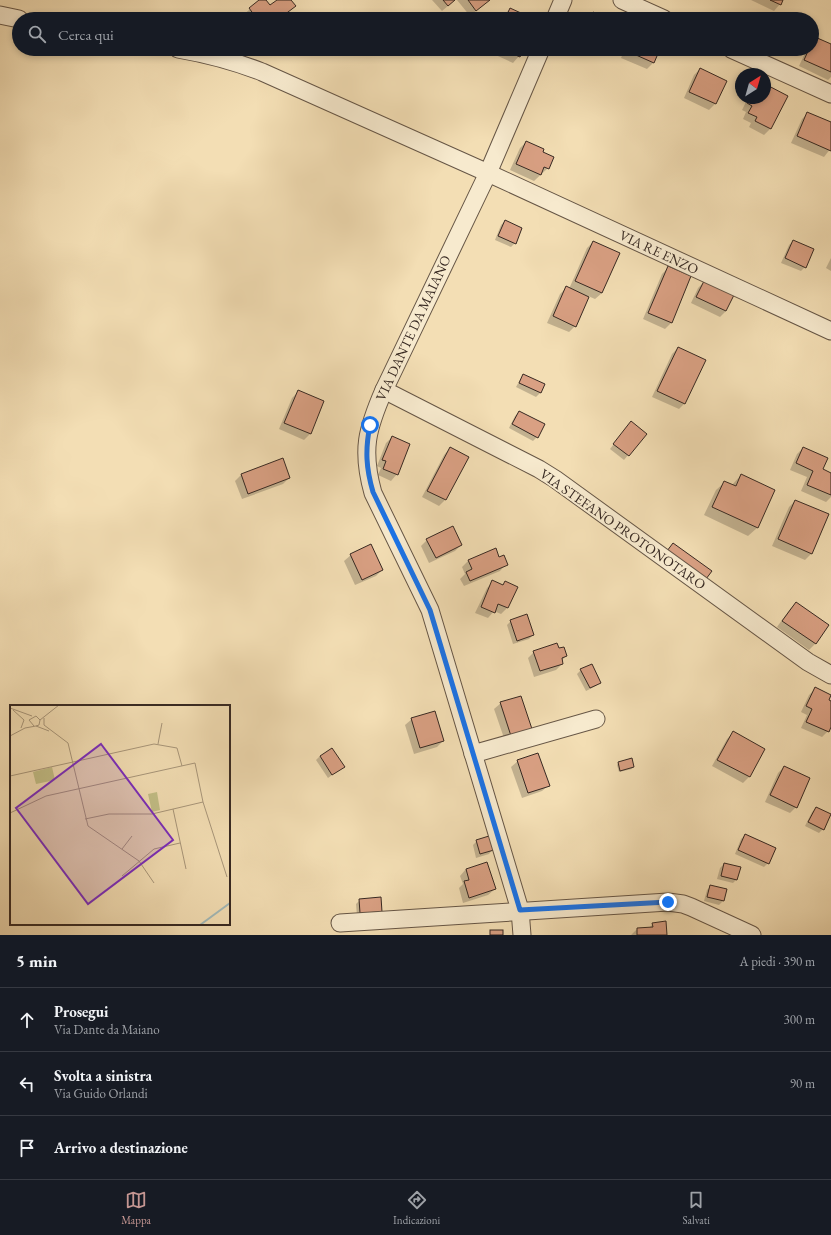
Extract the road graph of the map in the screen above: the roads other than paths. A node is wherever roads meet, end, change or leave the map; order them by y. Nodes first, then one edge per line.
1 (563, 0) edge
2 (622, 0) edge
3 (557, 12) edge
4 (649, 12) edge
5 (0, 16) edge
6 (12, 18) edge
7 (213, 56) edge
8 (539, 56) edge
9 (747, 56) edge
10 (831, 94) edge
11 (488, 173) junction
12 (831, 331) edge
13 (384, 390) junction
14 (831, 675) edge
15 (596, 719) dead end
16 (473, 754) junction
17 (520, 910) junction
18 (340, 923) dead end
19 (522, 935) edge
20 (752, 935) edge

1 - 3 street
2 - 4 street
5 - 6 street
7 - 11 street, VIA RE ENZO
8 - 11 street, VIA DANTE DA MAIANO
9 - 10 street
11 - 12 street, VIA RE ENZO
11 - 13 street, VIA DANTE DA MAIANO
13 - 14 street, VIA STEFANO PROTONOTARO
13 - 16 street, VIA DANTE DA MAIANO
15 - 16 street
16 - 17 street, VIA DANTE DA MAIANO
17 - 18 street
17 - 19 street, VIA DANTE DA MAIANO
17 - 20 street

